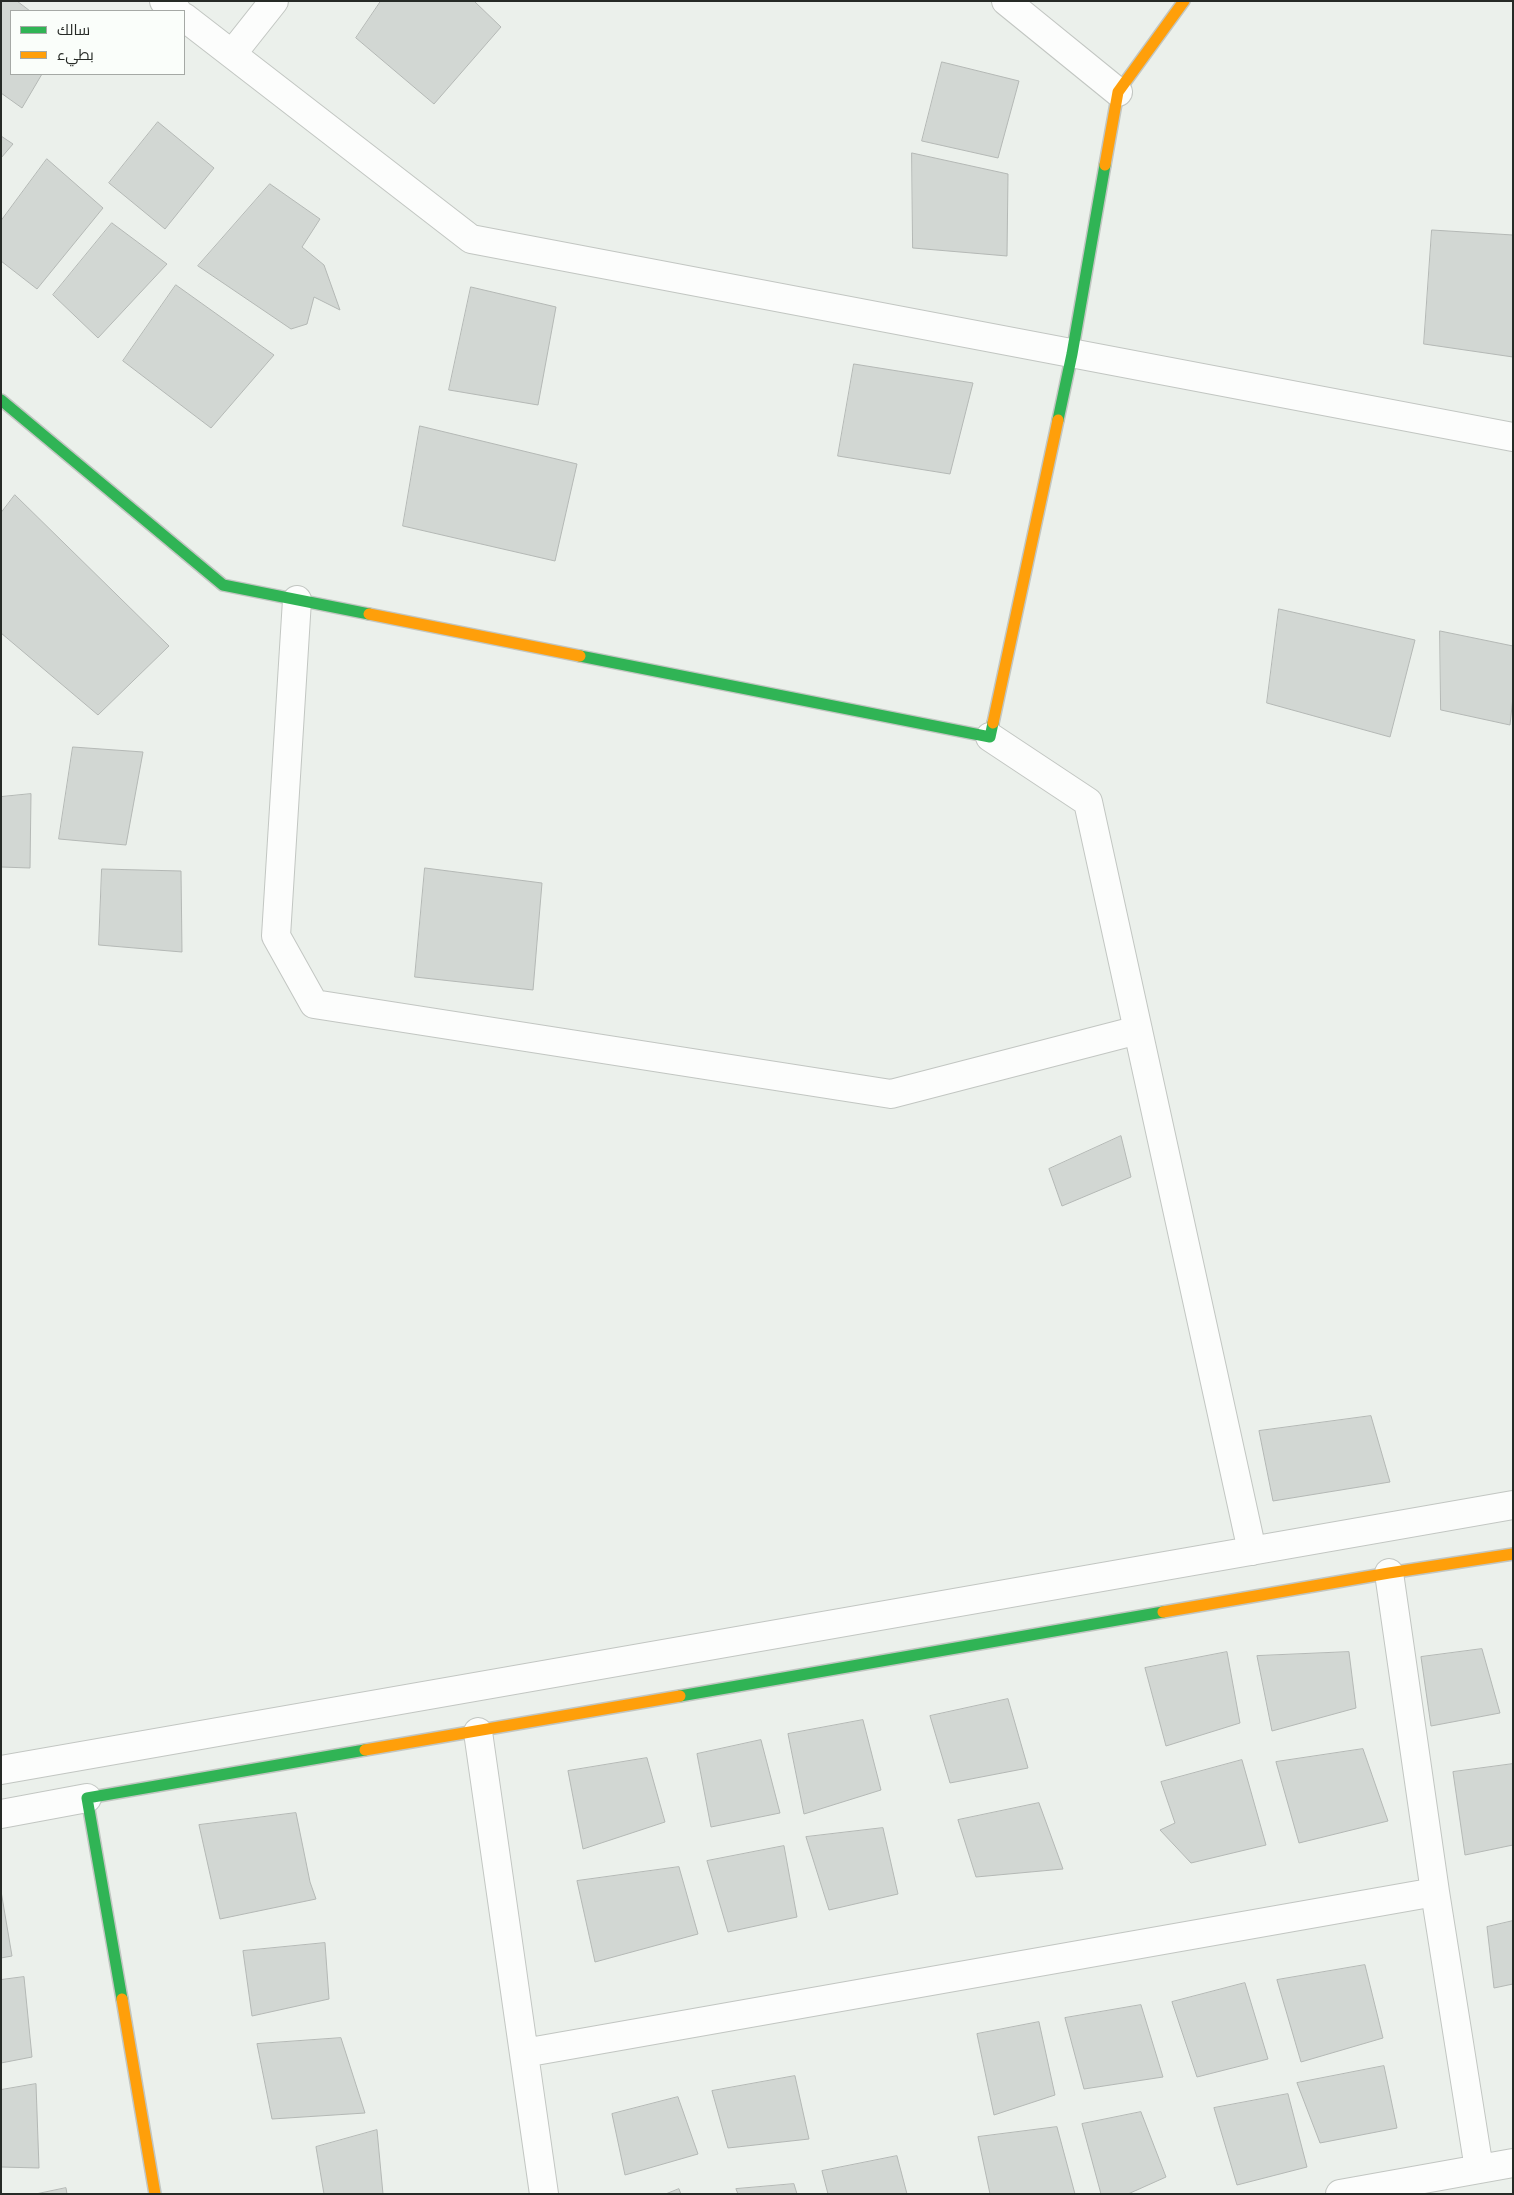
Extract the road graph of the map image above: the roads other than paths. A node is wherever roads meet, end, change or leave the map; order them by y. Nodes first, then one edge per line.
1 (164, 1) edge
2 (274, 1) edge
3 (1006, 1) edge
4 (1184, 1) edge
5 (176, 10) edge
6 (185, 18) edge
7 (232, 54) junction
8 (1118, 92) junction
9 (1072, 354) junction
10 (1, 400) edge
11 (1513, 437) edge
12 (297, 600) junction
13 (990, 736) junction
14 (1138, 1030) junction
15 (1513, 1506) edge
16 (1252, 1551) junction
17 (1513, 1554) edge
18 (1389, 1573) junction
19 (478, 1732) junction
20 (1, 1770) edge
21 (87, 1798) junction
22 (1, 1814) edge
23 (1434, 1892) junction
24 (524, 2053) junction
25 (1513, 2163) edge
26 (1479, 2169) junction
27 (155, 2194) edge
28 (544, 2194) edge
29 (1340, 2194) edge

1 - 5 street
2 - 7 street
3 - 8 street
4 - 8 street
6 - 7 street
7 - 9 street
8 - 9 street
9 - 11 street
9 - 13 street
10 - 12 street
12 - 13 street
12 - 14 street
13 - 14 street
14 - 16 street
15 - 16 street
16 - 20 street
17 - 18 street
18 - 19 street
18 - 23 street
19 - 21 street
19 - 24 street
21 - 22 street
21 - 27 street
23 - 24 street
23 - 26 street
24 - 28 street
25 - 26 street
26 - 29 street

